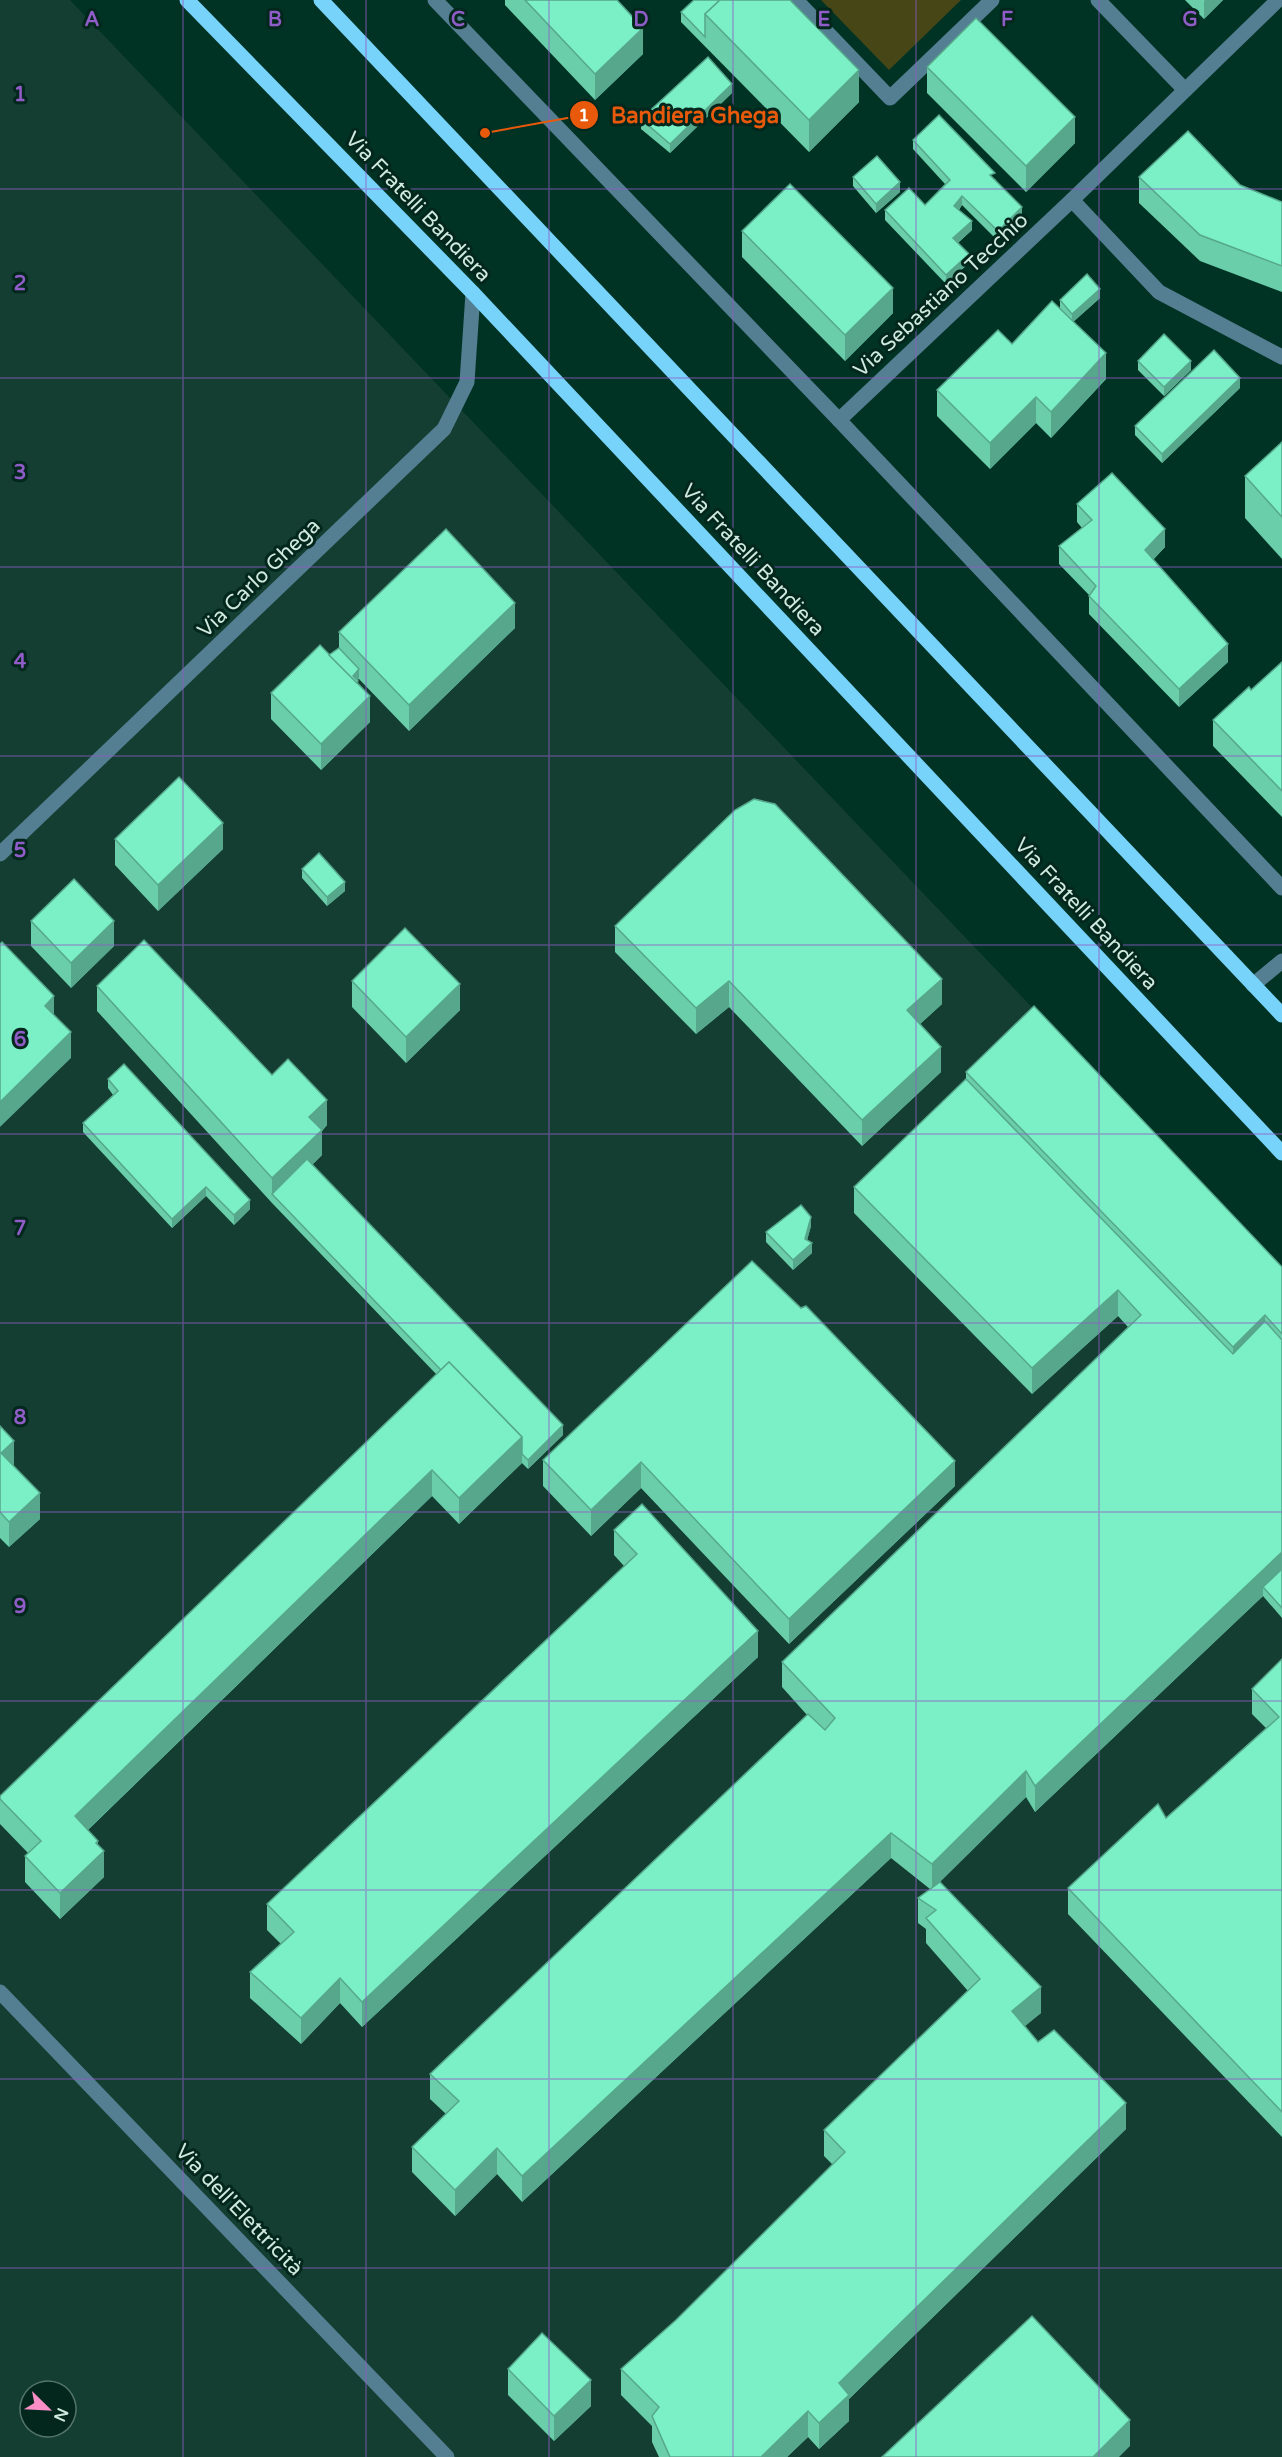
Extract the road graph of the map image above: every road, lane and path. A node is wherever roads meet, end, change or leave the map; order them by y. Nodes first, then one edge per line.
1 (187, 0) edge
2 (321, 0) edge
3 (796, 0) edge
4 (992, 0) edge
5 (1098, 0) edge
6 (1278, 0) edge
7 (441, 2) edge
8 (1185, 90) junction
9 (1072, 200) junction
10 (473, 293) junction
11 (1282, 357) edge
12 (839, 420) junction
13 (0, 854) edge
14 (1282, 888) edge
15 (1282, 961) edge
16 (1254, 985) junction
17 (1282, 1015) edge
18 (1282, 1153) edge
19 (0, 1992) edge
20 (447, 2457) edge

1 - 10 main road, Via Fratelli Bandiera
2 - 16 main road
3 - 4 street
5 - 8 street
6 - 8 street, Via Sebastiano Tecchio
7 - 12 street
8 - 9 street, Via Sebastiano Tecchio
9 - 11 street
9 - 12 street, Via Sebastiano Tecchio
10 - 13 street, Via Carlo Ghega
10 - 18 main road, Via Fratelli Bandiera
12 - 14 street
15 - 16 street
16 - 17 main road
19 - 20 street, Via dell'Elettricità

